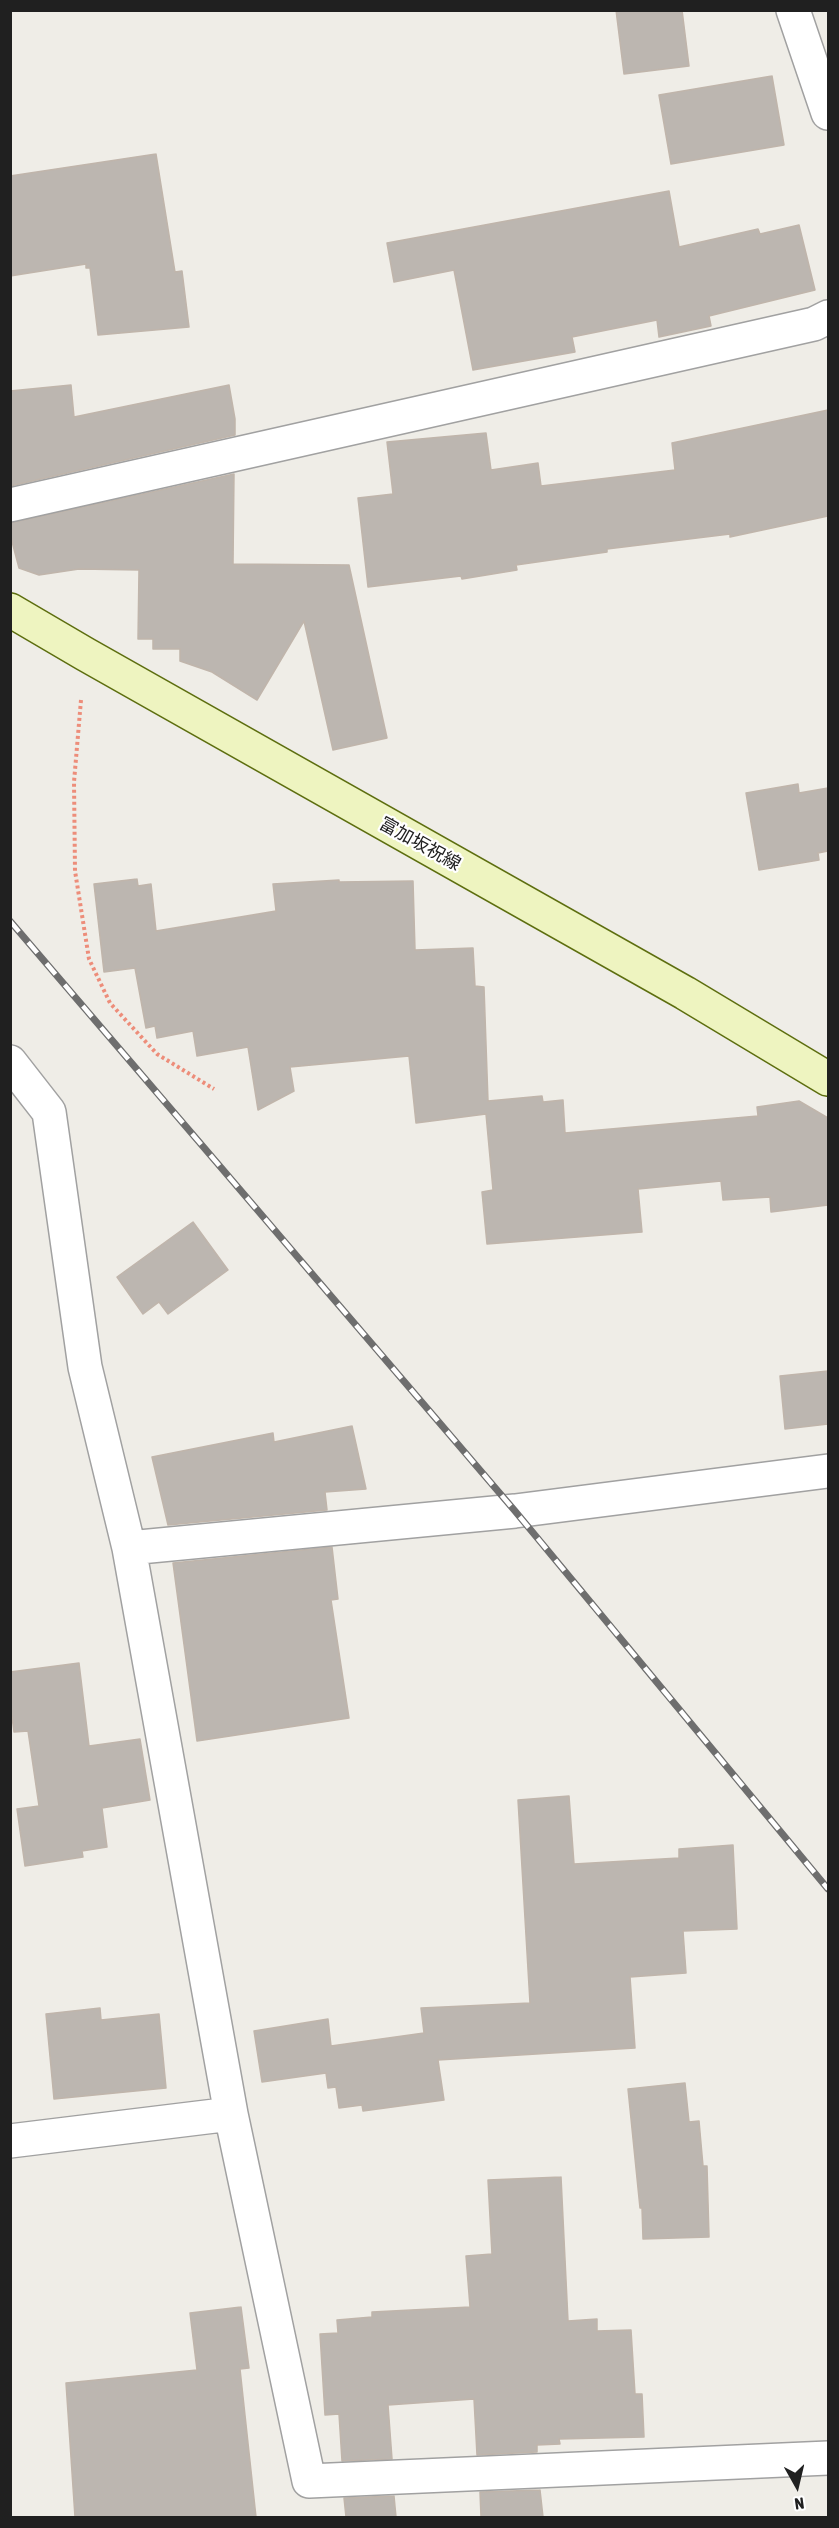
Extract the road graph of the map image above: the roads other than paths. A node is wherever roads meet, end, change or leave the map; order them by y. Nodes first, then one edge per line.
1 (793, 10) edge
2 (828, 112) edge
3 (828, 317) edge
4 (10, 505) edge
5 (10, 610) edge
6 (10, 1062) edge
7 (828, 1079) edge
8 (828, 1471) edge
9 (129, 1548) junction
10 (231, 2114) junction
11 (10, 2141) edge
12 (828, 2458) edge

1 - 2 street
3 - 4 street
5 - 7 main road, 富加坂祝線
6 - 9 street
8 - 9 street
9 - 10 street
10 - 11 street
10 - 12 street

